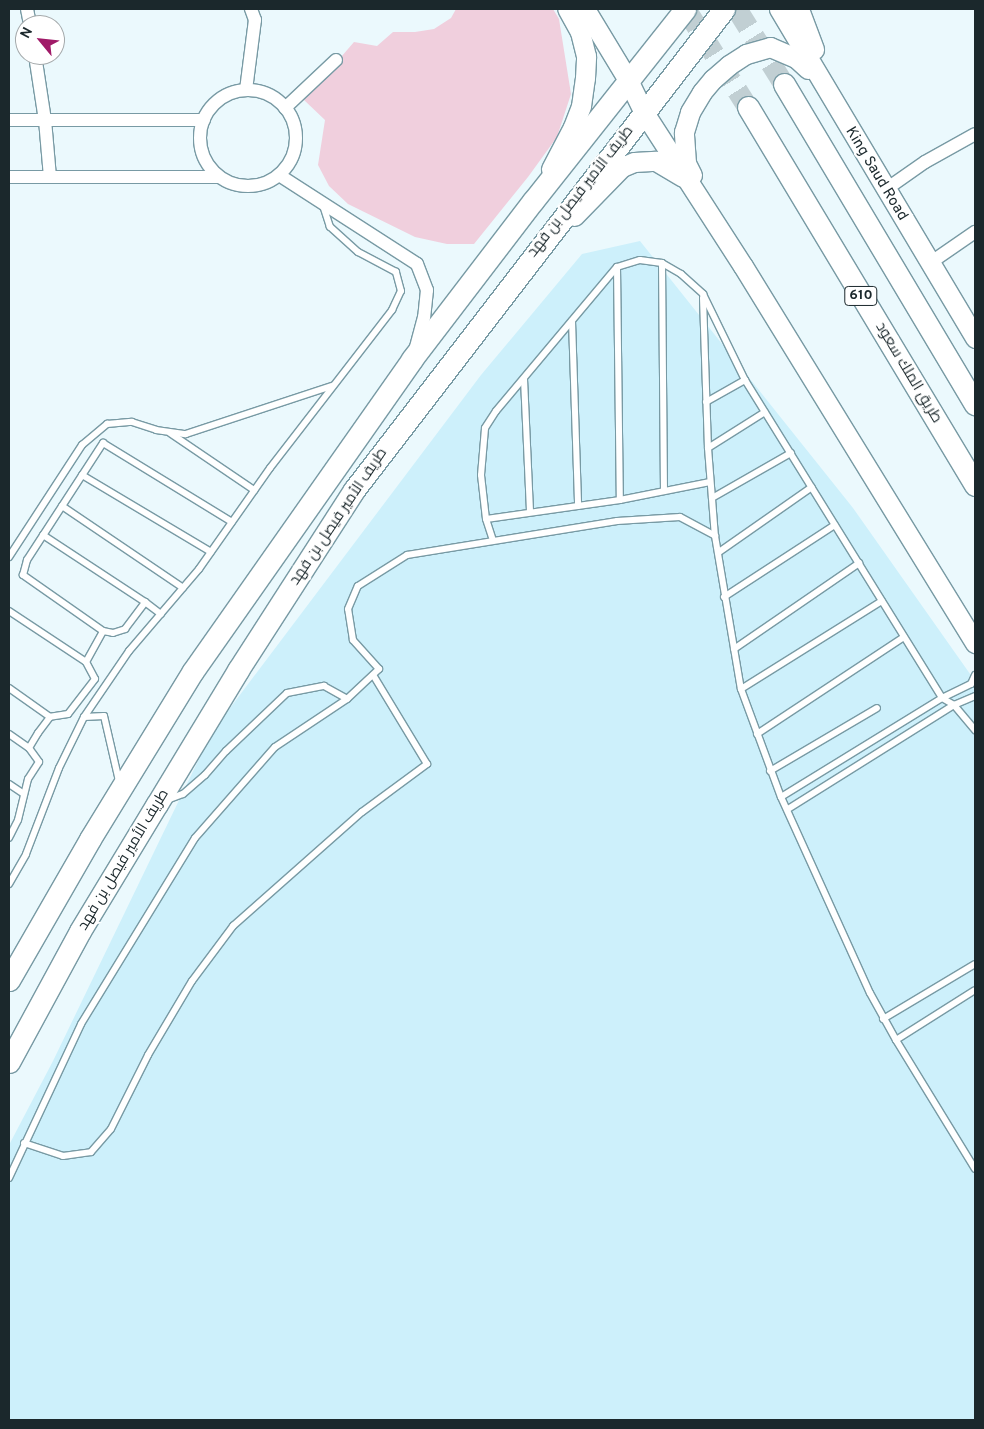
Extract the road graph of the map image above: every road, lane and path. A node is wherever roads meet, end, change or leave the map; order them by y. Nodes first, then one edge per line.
1 (251, 9) edge
2 (568, 9) edge
3 (585, 9) edge
4 (685, 9) edge
5 (724, 9) edge
6 (779, 9) edge
7 (799, 9) edge
8 (336, 60) dead end
9 (37, 65) edge
10 (628, 80) junction
11 (821, 82) junction
12 (784, 84) tunnel mouth
13 (246, 90) junction
14 (748, 106) tunnel mouth
15 (285, 108) junction
16 (643, 111) junction
17 (9, 120) edge
18 (45, 120) junction
19 (204, 120) junction
20 (846, 124) junction
21 (975, 134) edge
22 (279, 175) junction
23 (9, 177) edge
24 (50, 177) junction
25 (219, 177) junction
26 (692, 185) junction
27 (885, 190) junction
28 (533, 201) junction
29 (323, 204) junction
30 (709, 212) junction
31 (975, 232) edge
32 (662, 263) junction
33 (930, 263) junction
34 (617, 267) junction
35 (516, 276) junction
36 (703, 294) junction
37 (572, 322) junction
38 (975, 338) edge
39 (412, 359) junction
40 (524, 379) junction
41 (745, 380) junction
42 (333, 385) junction
43 (706, 402) junction
44 (975, 404) edge
45 (765, 412) junction
46 (167, 431) junction
47 (708, 448) junction
48 (791, 453) junction
49 (82, 475) junction
50 (710, 482) junction
51 (975, 485) edge
52 (812, 487) junction
53 (254, 490) junction
54 (664, 492) junction
55 (712, 498) junction
56 (620, 500) junction
57 (62, 506) junction
58 (578, 506) junction
59 (530, 512) junction
60 (486, 519) junction
61 (232, 522) junction
62 (835, 526) junction
63 (43, 535) junction
64 (715, 536) junction
65 (493, 540) junction
66 (211, 552) junction
67 (719, 552) junction
68 (9, 557) edge
69 (859, 564) junction
70 (183, 588) junction
71 (724, 597) junction
72 (882, 601) junction
73 (145, 602) junction
74 (9, 611) edge
75 (161, 614) junction
76 (103, 631) junction
77 (904, 637) junction
78 (975, 643) edge
79 (734, 649) junction
80 (86, 662) junction
81 (373, 675) junction
82 (975, 675) edge
83 (9, 688) edge
84 (740, 689) junction
85 (975, 696) edge
86 (942, 698) junction
87 (347, 699) junction
88 (954, 705) junction
89 (877, 708) dead end
90 (84, 717) junction
91 (50, 718) junction
92 (975, 730) edge
93 (9, 734) edge
94 (757, 734) junction
95 (30, 748) junction
96 (770, 771) junction
97 (9, 784) edge
98 (121, 790) junction
99 (24, 794) junction
100 (781, 798) junction
101 (157, 804) junction
102 (788, 809) junction
103 (9, 836) edge
104 (9, 884) edge
105 (975, 964) edge
106 (9, 980) edge
107 (975, 990) edge
108 (884, 1019) junction
109 (896, 1040) junction
110 (9, 1062) edge
111 (24, 1143) junction
112 (975, 1169) edge
113 (9, 1178) edge

1 - 13 street
2 - 28 main road
3 - 10 main road
4 - 10 main road, طريف الأمير فيصل بن فهد
5 - 16 main road, طريف الأمير فيصل بن فهد
6 - 11 main road, King Saud Road
7 - 20 main road
8 - 15 street
9 - 18 street
10 - 16 main road
10 - 28 main road, طريف الأمير فيصل بن فهد
11 - 20 main road, King Saud Road
11 - 30 main road
12 - 44 main road, 610
13 - 15 street
13 - 19 street
14 - 51 main road, طريق الملك سعود / 610
15 - 22 street
16 - 26 main road
16 - 35 main road, طريف الأمير فيصل بن فهد
17 - 18 street
18 - 19 street
18 - 24 street
19 - 25 street
20 - 27 main road, King Saud Road
21 - 27 street
22 - 25 street
22 - 29 street
23 - 24 street
24 - 25 street
26 - 30 main road
26 - 35 main road
27 - 33 main road, King Saud Road
28 - 39 main road, طريف الأمير فيصل بن فهد
29 - 39 street
29 - 42 lane
30 - 78 main road
31 - 33 street
32 - 34 lane
32 - 36 lane
32 - 54 lane
33 - 38 main road, King Saud Road
34 - 37 lane
34 - 56 lane
35 - 101 main road, طريف الأمير فيصل بن فهد
36 - 41 lane
36 - 43 lane
37 - 40 lane
37 - 58 lane
39 - 98 main road, طريف الأمير فيصل بن فهد
40 - 59 lane
40 - 60 lane
41 - 43 lane
41 - 45 lane
42 - 46 lane
42 - 53 lane
43 - 47 lane
45 - 47 lane
45 - 48 lane
46 - 53 lane
46 - 68 lane
47 - 50 lane
48 - 52 lane
48 - 55 lane
49 - 57 lane
49 - 61 lane
49 - 66 lane
50 - 54 lane
50 - 55 lane
52 - 62 lane
52 - 67 lane
53 - 61 lane
54 - 56 lane
55 - 64 lane
56 - 58 lane
57 - 63 lane
57 - 70 lane
58 - 59 lane
59 - 60 lane
60 - 65 lane
61 - 66 lane
62 - 69 lane
62 - 71 lane
63 - 73 lane
63 - 76 lane
64 - 65 lane
64 - 67 lane
65 - 81 lane
66 - 70 lane
67 - 71 lane
69 - 72 lane
69 - 79 lane
70 - 75 lane
71 - 79 lane
72 - 77 lane
72 - 84 lane
73 - 75 lane
73 - 76 lane
74 - 80 lane
75 - 90 lane
76 - 80 lane
77 - 86 lane
77 - 94 lane
79 - 84 lane
80 - 91 lane
81 - 87 lane
81 - 111 lane
82 - 86 lane
83 - 91 lane
84 - 94 lane
85 - 88 lane
86 - 88 lane
86 - 100 lane
87 - 101 lane
87 - 111 lane
88 - 92 lane
88 - 102 lane
89 - 96 lane
90 - 98 lane
90 - 104 lane
91 - 95 lane
93 - 95 lane
94 - 96 lane
95 - 99 lane
96 - 100 lane
97 - 99 lane
98 - 106 main road, طريف الأمير فيصل بن فهد
99 - 103 lane
100 - 102 lane
101 - 110 main road, طريف الأمير فيصل بن فهد
102 - 108 lane
105 - 108 lane
107 - 109 lane
108 - 109 lane
109 - 112 lane
111 - 113 lane

